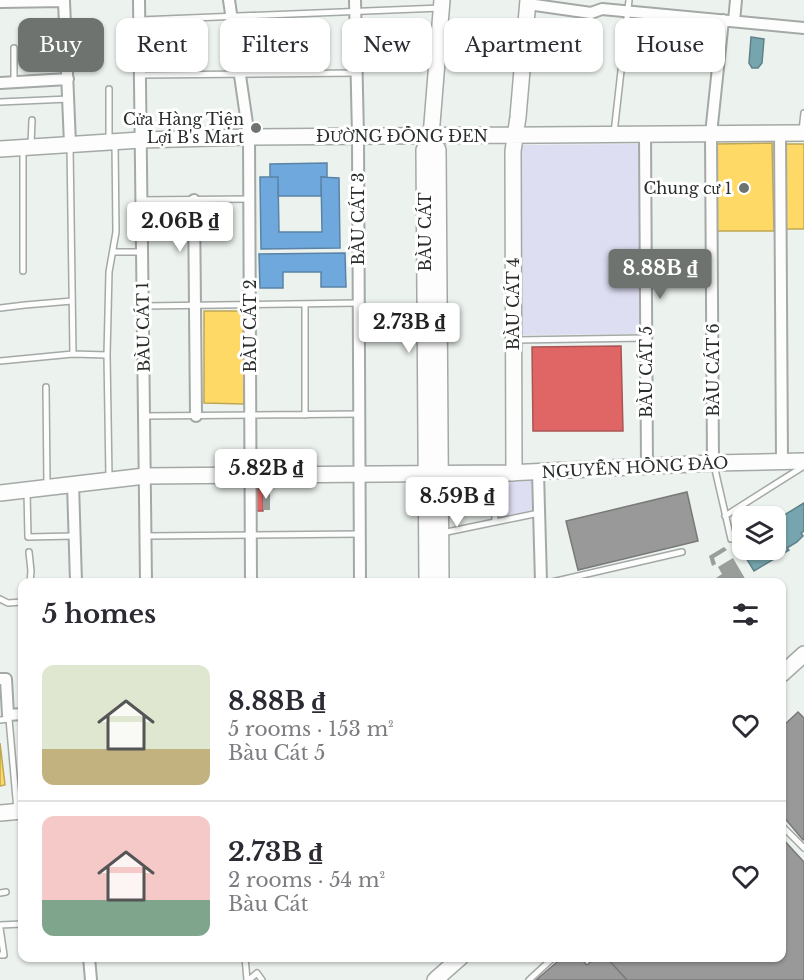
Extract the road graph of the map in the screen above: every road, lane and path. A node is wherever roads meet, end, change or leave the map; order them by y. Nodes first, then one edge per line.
1 (139, 0) edge
2 (229, 0) edge
3 (736, 0) edge
4 (40, 1) edge
5 (67, 1) edge
6 (0, 2) edge
7 (528, 2) edge
8 (442, 4) edge
9 (355, 6) edge
10 (629, 6) edge
11 (232, 16) junction
12 (140, 18) edge
13 (186, 18) edge
14 (728, 21) junction
15 (804, 28) edge
16 (725, 32) edge
17 (14, 48) dead end
18 (717, 72) edge
19 (357, 73) junction
20 (240, 74) junction
21 (140, 75) joint
22 (68, 79) junction
23 (14, 82) junction
24 (0, 83) edge
25 (109, 88) dead end
26 (69, 99) junction
27 (0, 102) edge
28 (804, 112) edge
29 (32, 120) dead end
30 (780, 133) junction
31 (803, 133) edge
32 (614, 134) junction
33 (645, 134) junction
34 (711, 134) junction
35 (431, 135) junction
36 (515, 135) junction
37 (358, 136) junction
38 (249, 137) junction
39 (141, 140) junction
40 (112, 141) junction
41 (70, 144) junction
42 (27, 147) junction
43 (0, 149) edge
44 (250, 199) junction
45 (142, 200) junction
46 (194, 200) junction
47 (113, 252) junction
48 (142, 252) junction
49 (23, 271) dead end
50 (72, 301) junction
51 (359, 303) junction
52 (250, 304) junction
53 (305, 304) junction
54 (195, 305) junction
55 (143, 306) junction
56 (0, 308) edge
57 (646, 338) junction
58 (514, 340) junction
59 (73, 354) junction
60 (107, 355) junction
61 (0, 361) edge
62 (46, 387) dead end
63 (360, 414) junction
64 (251, 415) junction
65 (304, 415) junction
66 (144, 416) junction
67 (196, 416) junction
68 (782, 461) junction
69 (713, 463) junction
70 (804, 463) edge
71 (647, 467) junction
72 (538, 472) junction
73 (494, 473) junction
74 (514, 473) junction
75 (360, 474) junction
76 (251, 475) junction
77 (433, 475) junction
78 (145, 476) junction
79 (109, 480) junction
80 (73, 484) junction
81 (47, 487) junction
82 (27, 489) junction
83 (0, 493) edge
84 (539, 513) junction
85 (725, 516) junction
86 (495, 522) junction
87 (441, 533) junction
88 (360, 534) junction
89 (75, 536) junction
90 (251, 536) junction
91 (146, 537) junction
92 (731, 539) dead end
93 (29, 552) dead end
94 (682, 552) dead end
95 (30, 578) edge
96 (76, 578) edge
97 (146, 578) edge
98 (251, 578) edge
99 (360, 578) edge
100 (427, 578) edge
101 (441, 578) edge
102 (541, 578) edge
103 (569, 578) edge
104 (0, 599) edge
105 (18, 602) edge
106 (804, 654) edge
107 (786, 670) edge
108 (0, 679) edge
109 (18, 714) edge
110 (0, 720) edge
111 (18, 794) edge
112 (18, 811) edge
113 (0, 813) edge
114 (786, 830) edge
115 (804, 848) edge
116 (18, 924) edge
117 (0, 926) edge
118 (0, 956) edge
119 (90, 962) edge
120 (246, 962) edge
121 (455, 962) edge
122 (549, 962) edge
123 (91, 980) edge
124 (248, 980) edge
125 (262, 980) edge
126 (435, 980) edge
127 (529, 980) edge

1 - 12 street, BÀU CÁT 1
2 - 11 street, BÀU CÁT 2
3 - 14 street, BÀU CÁT 6
4 - 5 street
4 - 6 street
5 - 22 street
7 - 10 street
7 - 36 street, BÀU CÁT 4
8 - 9 lane
8 - 35 street, BÀU CÁT
9 - 11 lane
9 - 19 street, BÀU CÁT 3
10 - 14 street
10 - 32 lane
11 - 13 lane
11 - 20 street, BÀU CÁT 2
14 - 15 street
14 - 16 street, BÀU CÁT 6
17 - 23 lane
18 - 34 street, BÀU CÁT 6
19 - 20 lane
19 - 37 street, BÀU CÁT 3
20 - 21 lane
20 - 38 street, BÀU CÁT 2
21 - 39 street, BÀU CÁT 1
22 - 23 street
22 - 26 street
23 - 24 street
25 - 40 lane
26 - 27 lane
26 - 41 street
28 - 31 lane
29 - 42 lane
30 - 31 street, ĐƯỜNG ĐỒNG ĐEN
30 - 34 street, ĐƯỜNG ĐỒNG ĐEN
30 - 68 street
32 - 33 street, ĐƯỜNG ĐỒNG ĐEN
32 - 36 street, ĐƯỜNG ĐỒNG ĐEN
33 - 34 street, ĐƯỜNG ĐỒNG ĐEN
33 - 57 street, BÀU CÁT 5
34 - 69 street, BÀU CÁT 6
35 - 36 street, ĐƯỜNG ĐỒNG ĐEN
35 - 37 street, ĐƯỜNG ĐỒNG ĐEN
35 - 77 street, BÀU CÁT
36 - 58 street, BÀU CÁT 4
37 - 38 street, ĐƯỜNG ĐỒNG ĐEN
37 - 51 street, BÀU CÁT 3
38 - 39 street, ĐƯỜNG ĐỒNG ĐEN
38 - 44 street, BÀU CÁT 2
39 - 40 street, ĐƯỜNG ĐỒNG ĐEN
39 - 45 street, BÀU CÁT 1
40 - 41 street, ĐƯỜNG ĐỒNG ĐEN
40 - 47 lane
41 - 42 street, ĐƯỜNG ĐỒNG ĐEN
41 - 50 lane
42 - 43 street, ĐƯỜNG ĐỒNG ĐEN
42 - 49 lane
44 - 46 lane
44 - 52 street, BÀU CÁT 2
45 - 46 lane
45 - 48 street, BÀU CÁT 1
46 - 54 street
47 - 48 lane
47 - 60 lane
48 - 55 street, BÀU CÁT 1
50 - 56 lane
50 - 59 lane
51 - 53 lane
51 - 63 street, BÀU CÁT 3
52 - 53 lane
52 - 54 lane
52 - 64 street, BÀU CÁT 2
53 - 65 lane
54 - 55 lane
54 - 67 street
55 - 66 street, BÀU CÁT 1
57 - 58 lane
57 - 71 street, BÀU CÁT 5
58 - 74 street, BÀU CÁT 4
59 - 60 lane
59 - 61 lane
60 - 79 lane
62 - 81 lane
63 - 65 lane
63 - 75 street, BÀU CÁT 3
64 - 65 lane
64 - 67 lane
64 - 76 street, BÀU CÁT 2
66 - 67 lane
66 - 78 street, BÀU CÁT 1
68 - 69 street, NGUYỄN HỒNG ĐÀO
68 - 70 street, NGUYỄN HỒNG ĐÀO
69 - 71 street, NGUYỄN HỒNG ĐÀO
69 - 85 lane
70 - 85 lane
71 - 72 street, NGUYỄN HỒNG ĐÀO
72 - 74 street, NGUYỄN HỒNG ĐÀO
72 - 84 street
73 - 74 street, NGUYỄN HỒNG ĐÀO
73 - 77 street, NGUYỄN HỒNG ĐÀO
73 - 86 lane
75 - 76 street, NGUYỄN HỒNG ĐÀO
75 - 77 street, NGUYỄN HỒNG ĐÀO
75 - 88 street, BÀU CÁT 3
76 - 78 street, NGUYỄN HỒNG ĐÀO
76 - 90 street, BÀU CÁT 2
77 - 87 street, BÀU CÁT
77 - 100 street, BÀU CÁT
78 - 79 street, NGUYỄN HỒNG ĐÀO
78 - 91 street, BÀU CÁT 1
79 - 80 street, NGUYỄN HỒNG ĐÀO
80 - 81 street, NGUYỄN HỒNG ĐÀO
80 - 89 street
81 - 82 street, NGUYỄN HỒNG ĐÀO
82 - 83 street, NGUYỄN HỒNG ĐÀO
82 - 89 lane
84 - 86 lane
84 - 102 street
85 - 92 lane
86 - 87 lane
87 - 101 street, BÀU CÁT
88 - 90 lane
88 - 99 street, BÀU CÁT 3
89 - 96 street
90 - 91 lane
90 - 98 street, BÀU CÁT 2
91 - 97 street, BÀU CÁT 1
93 - 95 lane
94 - 103 lane
104 - 105 lane
106 - 107 street
108 - 109 street
110 - 111 lane
112 - 113 street
114 - 115 lane
116 - 117 lane
117 - 118 lane
119 - 123 street
120 - 124 lane
121 - 126 street
122 - 127 lane
124 - 125 lane

